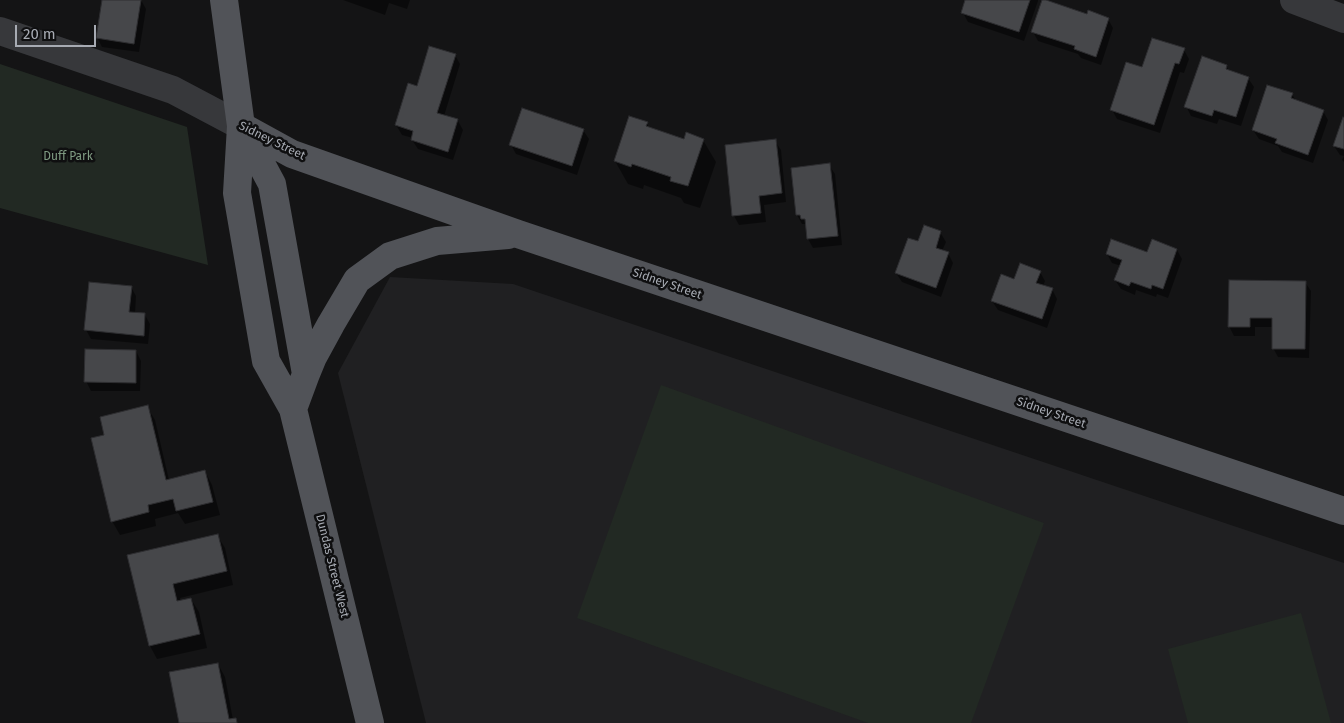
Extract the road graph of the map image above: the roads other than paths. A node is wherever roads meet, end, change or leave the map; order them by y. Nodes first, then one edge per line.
1 (224, 0) edge
2 (1294, 0) edge
3 (1344, 19) edge
4 (0, 32) edge
5 (241, 126) junction
6 (518, 234) junction
7 (306, 374) junction
8 (293, 408) junction
9 (1344, 512) edge
10 (370, 723) edge

1 - 5 main road, Dundas Street West
2 - 3 street
4 - 5 street, Sidney Street
5 - 6 main road, Sidney Street
5 - 7 main road, Dundas Street West
5 - 8 main road, Dundas Street West
6 - 7 main road
6 - 9 main road, Sidney Street
7 - 8 main road
8 - 10 main road, Dundas Street West

